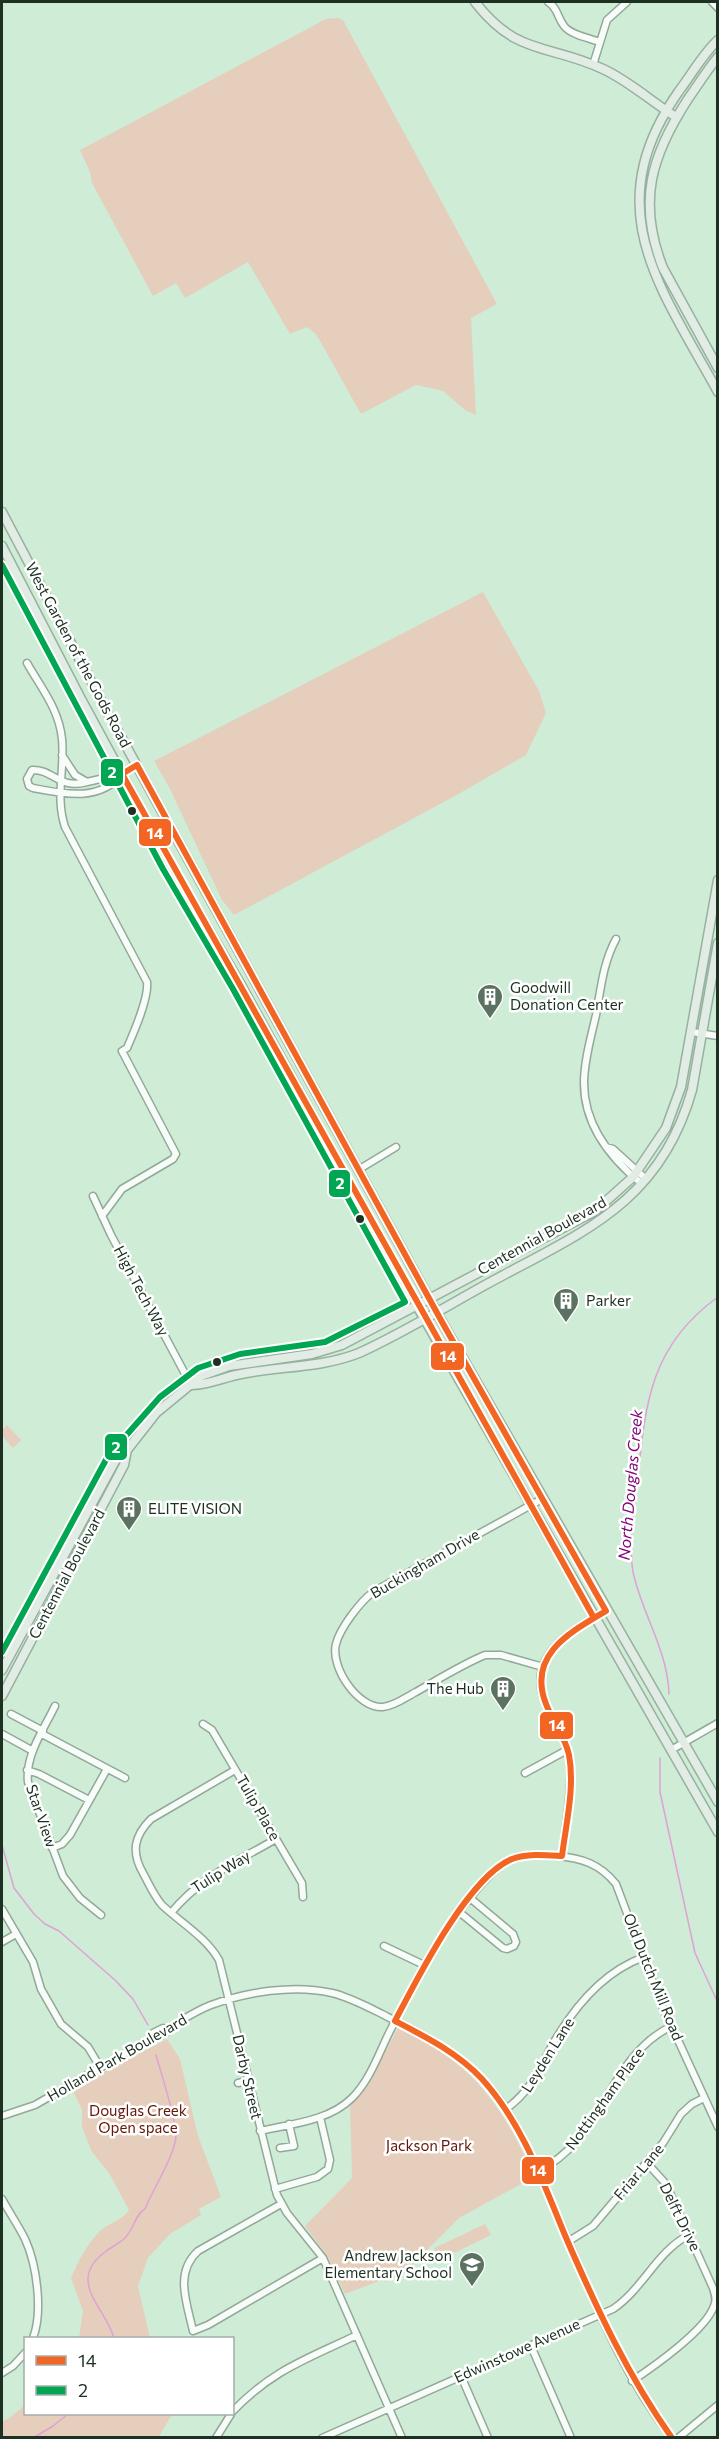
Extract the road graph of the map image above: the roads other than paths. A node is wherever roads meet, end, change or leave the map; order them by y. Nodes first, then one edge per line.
1 (475, 2) edge
2 (548, 2) edge
3 (627, 2) edge
4 (712, 2) edge
5 (717, 8) edge
6 (717, 40) edge
7 (600, 42) junction
8 (717, 57) edge
9 (593, 65) junction
10 (666, 111) junction
11 (676, 117) junction
12 (717, 368) edge
13 (717, 392) edge
14 (2, 512) edge
15 (2, 546) edge
16 (27, 663) dead end
17 (62, 754) junction
18 (122, 774) junction
19 (60, 780) junction
20 (87, 782) junction
21 (59, 791) junction
22 (717, 880) edge
23 (616, 939) dead end
24 (717, 943) edge
25 (241, 985) junction
26 (692, 1032) junction
27 (702, 1034) junction
28 (717, 1036) edge
29 (309, 1080) junction
30 (396, 1147) dead end
31 (358, 1170) junction
32 (636, 1174) junction
33 (644, 1181) junction
34 (93, 1196) dead end
35 (102, 1216) junction
36 (429, 1299) junction
37 (417, 1306) junction
38 (436, 1311) junction
39 (424, 1318) junction
40 (191, 1385) junction
41 (127, 1450) junction
42 (542, 1499) junction
43 (530, 1506) junction
44 (606, 1611) junction
45 (594, 1618) junction
46 (543, 1667) junction
47 (2, 1670) edge
48 (2, 1696) edge
49 (55, 1706) dead end
50 (11, 1714) dead end
51 (717, 1723) edge
52 (203, 1724) dead end
53 (43, 1732) junction
54 (2, 1734) edge
55 (684, 1743) junction
56 (567, 1750) junction
57 (671, 1750) junction
58 (33, 1751) junction
59 (107, 1769) junction
60 (27, 1770) junction
61 (235, 1770) junction
62 (525, 1773) dead end
63 (125, 1778) dead end
64 (89, 1800) junction
65 (717, 1802) edge
66 (717, 1832) edge
67 (276, 1839) junction
68 (52, 1848) junction
69 (562, 1857) junction
70 (303, 1897) dead end
71 (470, 1898) junction
72 (2, 1909) edge
73 (458, 1911) junction
74 (171, 1912) junction
75 (101, 1915) dead end
76 (16, 1934) junction
77 (2, 1942) edge
78 (384, 1946) dead end
79 (644, 1957) junction
80 (424, 1965) junction
81 (229, 2000) junction
82 (395, 2021) junction
83 (672, 2026) junction
84 (100, 2067) junction
85 (248, 2081) junction
86 (238, 2084) dead end
87 (704, 2098) junction
88 (506, 2109) junction
89 (2, 2116) edge
90 (320, 2117) junction
91 (289, 2124) junction
92 (717, 2127) edge
93 (260, 2131) junction
94 (280, 2148) dead end
95 (647, 2163) junction
96 (538, 2171) junction
97 (274, 2189) junction
98 (2, 2199) edge
99 (281, 2204) junction
100 (689, 2235) junction
101 (569, 2241) junction
102 (323, 2258) junction
103 (601, 2314) junction
104 (357, 2336) junction
105 (33, 2337) edge
106 (531, 2346) junction
107 (24, 2354) edge
108 (2, 2373) edge
109 (461, 2376) junction
110 (632, 2381) junction
111 (717, 2405) edge
112 (389, 2408) junction
113 (234, 2411) edge
114 (231, 2415) edge
115 (216, 2438) edge
116 (322, 2438) edge
117 (402, 2438) edge
118 (488, 2438) edge
119 (572, 2438) edge
120 (672, 2438) edge
121 (678, 2438) edge

1 - 9 main road
2 - 7 street
3 - 7 street
4 - 5 street
6 - 10 main road
7 - 9 street
8 - 11 main road
9 - 10 main road
10 - 11 main road
10 - 13 main road
11 - 12 main road
14 - 29 main road, West Garden of the Gods Road
15 - 18 main road, West Garden of the Gods Road
16 - 17 street
17 - 19 street
17 - 20 street
18 - 20 street
18 - 21 street
18 - 25 main road, West Garden of the Gods Road
19 - 20 street
19 - 21 street
19 - 21 street
21 - 35 street
22 - 26 main road, Centennial Boulevard
23 - 32 street
24 - 27 main road, Centennial Boulevard
25 - 29 main road
25 - 37 main road, West Garden of the Gods Road
26 - 27 street
26 - 32 main road, Centennial Boulevard
27 - 28 street
27 - 33 main road, Centennial Boulevard
29 - 31 main road, West Garden of the Gods Road
30 - 31 street
31 - 36 main road, West Garden of the Gods Road
32 - 33 street
32 - 36 main road, Centennial Boulevard
33 - 38 main road, Centennial Boulevard
34 - 35 street, High Tech Way
35 - 40 street, High Tech Way
36 - 37 main road, Centennial Boulevard
36 - 38 main road, West Garden of the Gods Road
37 - 39 main road, West Garden of the Gods Road
37 - 40 main road, Centennial Boulevard
38 - 39 main road, Centennial Boulevard
38 - 42 main road, West Garden of the Gods Road
39 - 40 main road, Centennial Boulevard
39 - 43 main road, West Garden of the Gods Road
40 - 41 main road, Centennial Boulevard
41 - 47 main road, Centennial Boulevard
41 - 48 main road, Centennial Boulevard
42 - 43 street, Buckingham Drive
42 - 44 main road, West Garden of the Gods Road
43 - 45 main road, West Garden of the Gods Road
43 - 46 street, Buckingham Drive
44 - 45 street
44 - 55 main road, West Garden of the Gods Road
45 - 46 street
45 - 57 main road, West Garden of the Gods Road
46 - 56 street
49 - 53 street, Star View
50 - 53 street
51 - 55 street
52 - 61 street, Tulip Place
53 - 58 street, Star View
53 - 59 street
54 - 58 street
55 - 57 street
55 - 65 main road, West Garden of the Gods Road
56 - 62 street
56 - 69 street
57 - 66 main road, West Garden of the Gods Road
58 - 60 street, Star View
59 - 63 street
59 - 64 street
60 - 64 street
60 - 68 street, Star View
61 - 67 street, Tulip Place
61 - 74 street, Darby Street
64 - 68 street
67 - 70 street, Tulip Place
67 - 74 street, Tulip Way
68 - 75 street, Star View
69 - 71 street, Old Dutch Mill Road
69 - 79 street, Old Dutch Mill Road
71 - 73 street, Old Dutch Mill Road
71 - 73 street
72 - 76 street
73 - 80 street, Old Dutch Mill Road
74 - 81 street, Darby Street
76 - 77 street
76 - 84 street
78 - 80 street
79 - 83 street, Old Dutch Mill Road
79 - 88 street, Leyden Lane
80 - 82 street, Old Dutch Mill Road
81 - 82 street, Holland Park Boulevard
81 - 84 street, Holland Park Boulevard
81 - 85 street, Darby Street
82 - 88 street, Holland Park Boulevard
82 - 90 street, Old Dutch Mill Road
83 - 87 street, Old Dutch Mill Road
83 - 96 street, Nottingham Place
84 - 89 street, Holland Park Boulevard
85 - 86 street
85 - 93 street, Darby Street
87 - 92 street, Old Dutch Mill Road
87 - 95 street, Friar Lane
88 - 96 street, Holland Park Boulevard
90 - 91 street, Old Dutch Mill Road
90 - 97 street
91 - 93 street, Old Dutch Mill Road
91 - 94 street
93 - 97 street, Darby Street
95 - 100 street, Delft Drive
95 - 101 street, Friar Lane
96 - 101 street, Holland Park Boulevard
97 - 99 street, Darby Street
98 - 105 street
99 - 102 street, Darby Street
99 - 102 street
100 - 103 street, Edwinstowe Avenue
100 - 110 street, Delft Drive
101 - 103 street, Holland Park Boulevard
102 - 104 street, Darby Street
103 - 106 street, Edwinstowe Avenue
103 - 110 street, Holland Park Boulevard
104 - 112 street, Darby Street
104 - 113 street
106 - 109 street, Edwinstowe Avenue
106 - 119 street
107 - 108 street
109 - 112 street, Edwinstowe Avenue
109 - 118 street
110 - 120 street, Holland Park Boulevard
111 - 121 street
112 - 116 street, Edwinstowe Avenue
112 - 117 street, Darby Street
114 - 115 street

